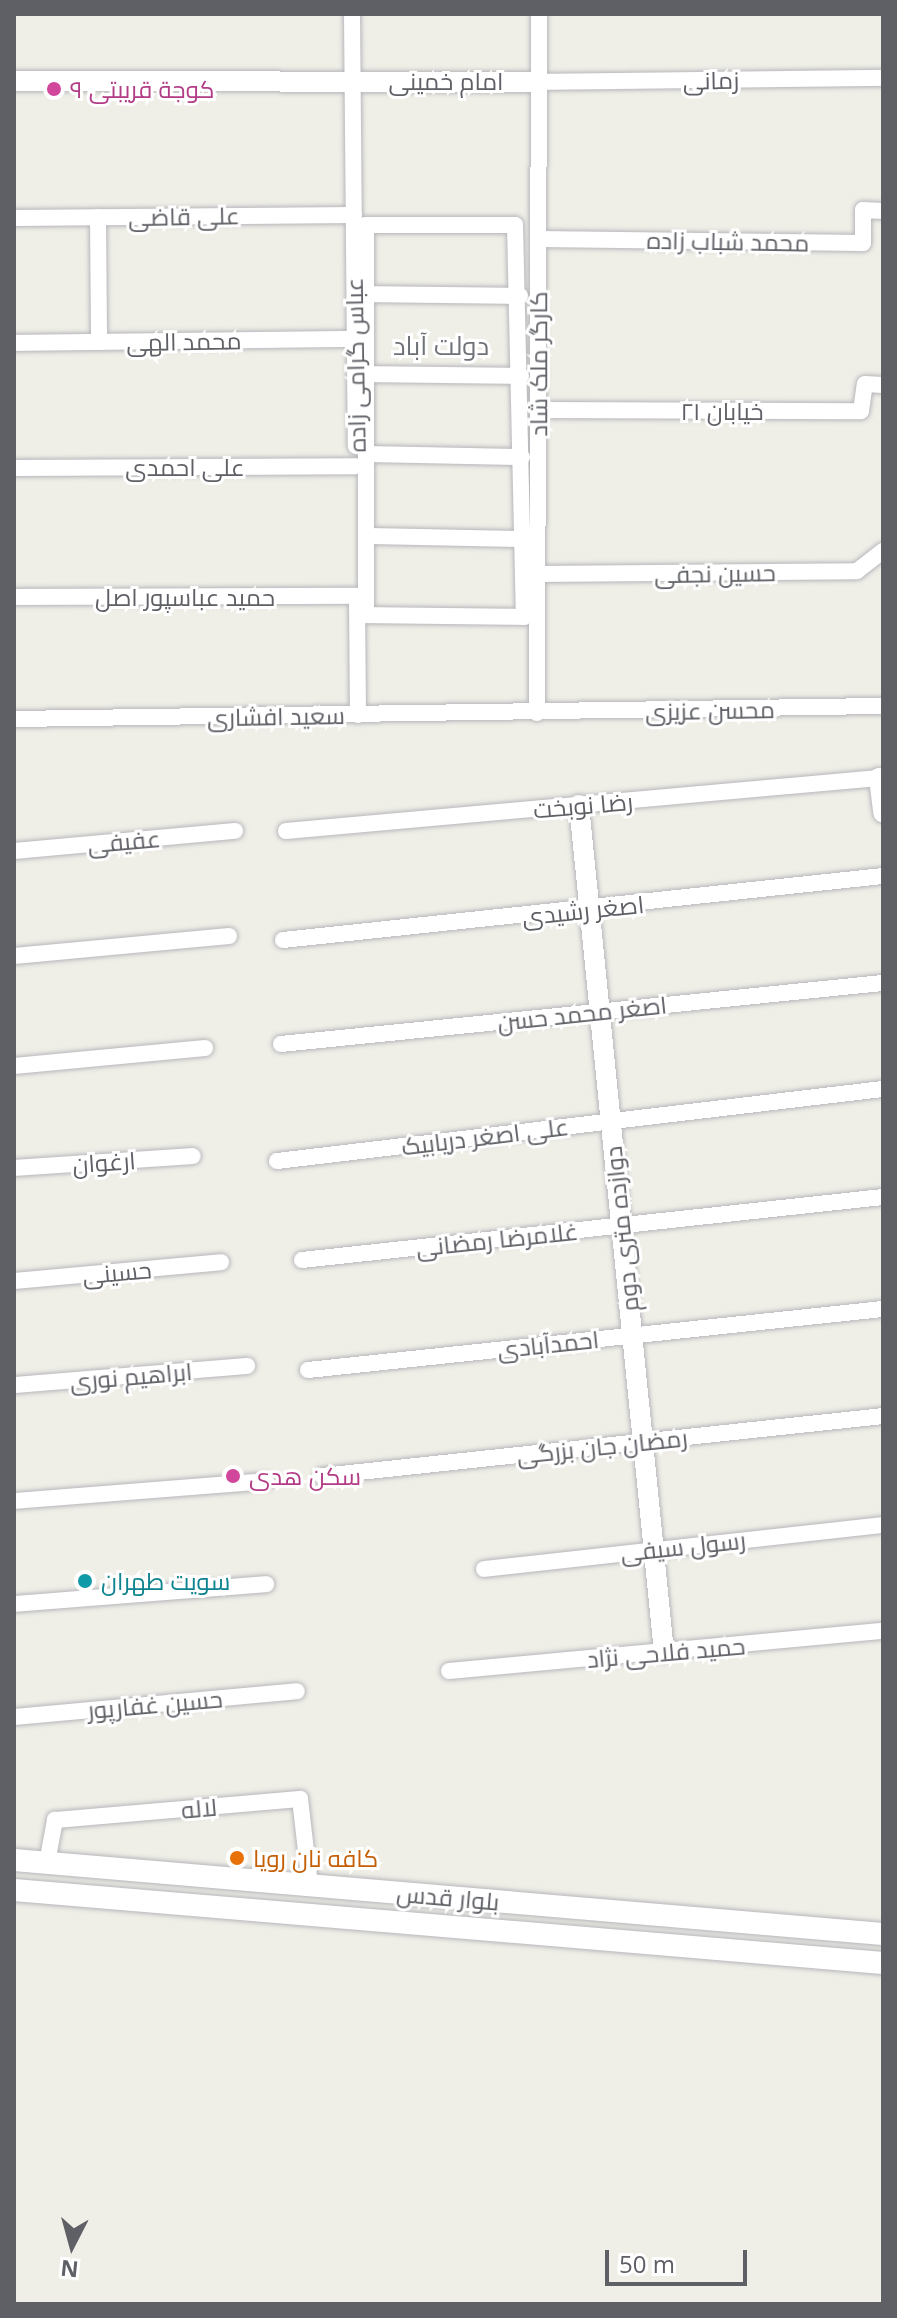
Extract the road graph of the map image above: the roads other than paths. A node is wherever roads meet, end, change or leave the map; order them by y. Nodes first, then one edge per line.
1 (352, 14) edge
2 (539, 14) edge
3 (883, 78) edge
4 (14, 81) edge
5 (353, 81) junction
6 (539, 82) junction
7 (883, 211) edge
8 (354, 215) junction
9 (98, 217) junction
10 (14, 218) edge
11 (539, 239) junction
12 (366, 294) junction
13 (520, 296) junction
14 (355, 339) junction
15 (99, 342) junction
16 (14, 343) edge
17 (367, 374) junction
18 (521, 376) junction
19 (883, 385) edge
20 (533, 400) junction
21 (522, 457) junction
22 (361, 460) junction
23 (14, 468) edge
24 (366, 536) junction
25 (522, 539) junction
26 (883, 551) edge
27 (538, 574) junction
28 (357, 596) junction
29 (14, 597) edge
30 (883, 706) edge
31 (537, 713) junction
32 (358, 715) junction
33 (14, 719) edge
34 (879, 778) joint
35 (579, 805) junction
36 (883, 813) edge
37 (235, 831) dead end
38 (286, 831) dead end
39 (14, 851) edge
40 (883, 876) edge
41 (589, 910) junction
42 (229, 936) dead end
43 (283, 940) dead end
44 (14, 956) edge
45 (883, 983) edge
46 (599, 1012) junction
47 (281, 1044) dead end
48 (205, 1048) dead end
49 (14, 1066) edge
50 (883, 1089) edge
51 (610, 1121) junction
52 (193, 1156) dead end
53 (277, 1161) dead end
54 (14, 1168) edge
55 (883, 1197) edge
56 (621, 1226) junction
57 (302, 1260) dead end
58 (221, 1262) dead end
59 (14, 1281) edge
60 (883, 1309) edge
61 (632, 1336) junction
62 (247, 1366) dead end
63 (308, 1370) dead end
64 (14, 1385) edge
65 (883, 1416) edge
66 (642, 1441) junction
67 (322, 1476) dead end
68 (266, 1481) dead end
69 (14, 1501) edge
70 (883, 1525) edge
71 (653, 1549) junction
72 (484, 1569) dead end
73 (266, 1584) dead end
74 (14, 1604) edge
75 (883, 1631) edge
76 (664, 1652) junction
77 (449, 1671) dead end
78 (297, 1691) dead end
79 (14, 1717) edge
80 (14, 1860) edge
81 (47, 1863) junction
82 (310, 1886) junction
83 (14, 1890) edge
84 (883, 1934) edge
85 (883, 1963) edge

1 - 5 street, عباس گرامی زاده
2 - 6 street, کارگر ملک شاد
3 - 6 street, زمانی
4 - 5 street, امام خمینی
5 - 6 street, امام خمینی
5 - 8 street, عباس گرامی زاده
6 - 11 street, کارگر ملک شاد
7 - 11 street, محمد شباب زاده
8 - 9 street, علی قاضی
8 - 14 street, عباس گرامی زاده
9 - 10 street, علی قاضی
9 - 15 street
11 - 20 street, کارگر ملک شاد
12 - 13 street
12 - 13 street
12 - 17 street
13 - 18 street
14 - 15 street, محمد الهی
14 - 22 street, عباس گرامی زاده
15 - 16 street, محمد الهی
17 - 18 street
17 - 22 street
18 - 20 street
19 - 20 street, خیابان ۲۱
20 - 21 street
20 - 27 street, کارگر ملک شاد
21 - 22 street, علی احمدی
21 - 25 street
22 - 23 street, علی احمدی
22 - 24 street
22 - 28 street, عباس گرامی زاده
24 - 25 street
24 - 25 street
26 - 27 street, حسین نجفی
27 - 31 street, کارگر ملک شاد
28 - 29 street, حمید عباسپور اصل
28 - 32 street, عباس گرامی زاده
30 - 31 street, محسن عزیزی
31 - 32 street, سعید افشاری
32 - 33 street, سعید افشاری
34 - 35 street, رضا نوبخت
34 - 36 street
35 - 38 street, رضا نوبخت
35 - 41 street, دوازده متری دوم
37 - 39 street, عفیفی
40 - 41 street, اصغر رشیدی
41 - 43 street, اصغر رشیدی
41 - 46 street, دوازده متری دوم
42 - 44 street
45 - 46 street, اصغر محمد حسن
46 - 47 street, اصغر محمد حسن
46 - 51 street, دوازده متری دوم
48 - 49 street
50 - 51 street, علی اصغر دریابیک
51 - 53 street, علی اصغر دریابیک
51 - 56 street, دوازده متری دوم
52 - 54 street, ارغوان
55 - 56 street, غلامرضا رمضانی
56 - 57 street, غلامرضا رمضانی
56 - 61 street, دوازده متری دوم
58 - 59 street, حسینی
60 - 61 street, احمدآبادی
61 - 63 street, احمدآبادی
61 - 66 street, دوازده متری دوم
62 - 64 street, ابراهیم نوری
65 - 66 street, رمضان جان بزرگی
66 - 67 street, رمضان جان بزرگی
66 - 71 street, دوازده متری دوم
68 - 69 street
70 - 71 street, رسول سیفی
71 - 72 street, رسول سیفی
71 - 76 street, دوازده متری دوم
73 - 74 street
75 - 76 street, حمید فلاحی نژاد
76 - 77 street, حمید فلاحی نژاد
78 - 79 street, حسین غفارپور
80 - 81 main road, بلوار قدس
81 - 82 main road, بلوار قدس
81 - 82 street, لاله
82 - 84 main road, بلوار قدس
83 - 85 main road, بلوار قدس

